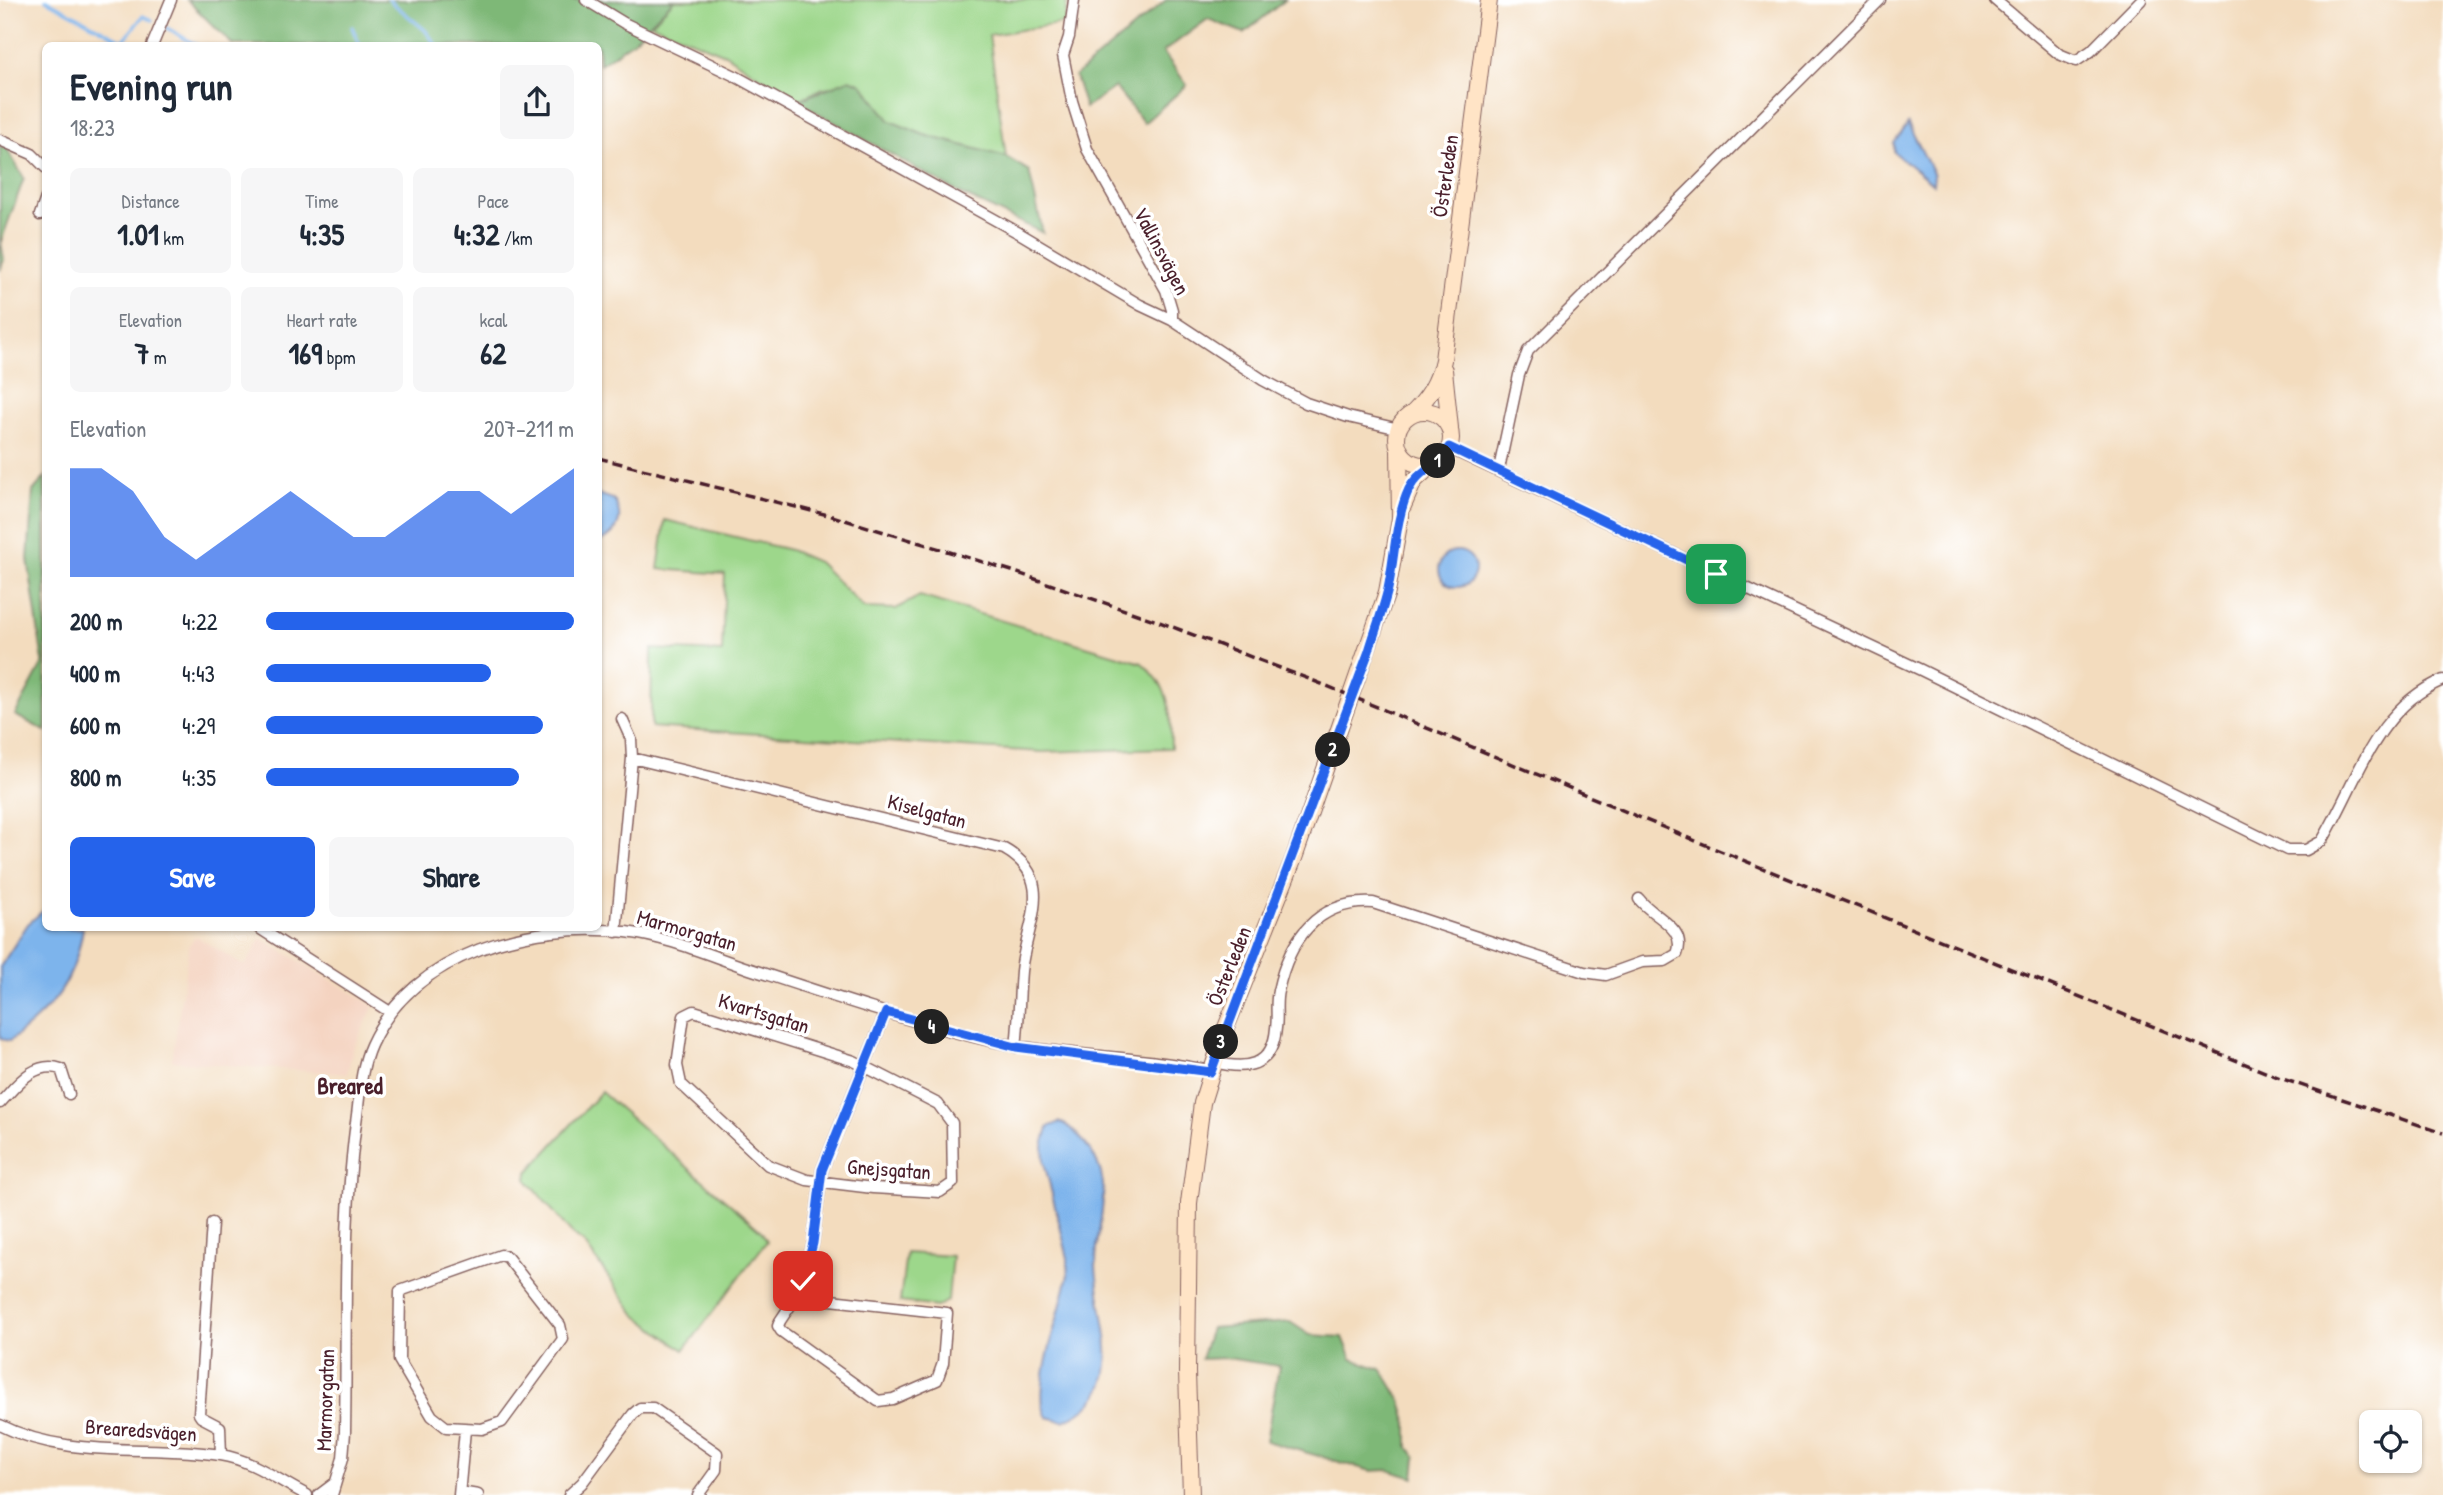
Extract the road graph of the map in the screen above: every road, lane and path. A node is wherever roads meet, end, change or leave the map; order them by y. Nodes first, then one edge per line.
1 (172, 0) edge
2 (586, 0) edge
3 (1074, 0) edge
4 (1489, 0) edge
5 (1880, 0) edge
6 (1995, 0) edge
7 (2141, 0) edge
8 (154, 42) edge
9 (0, 140) edge
10 (42, 165) edge
11 (42, 209) edge
12 (40, 215) dead end
13 (1172, 320) junction
14 (1443, 357) junction
15 (1412, 414) junction
16 (1399, 429) junction
17 (1450, 430) junction
18 (1449, 447) junction
19 (1399, 448) junction
20 (1434, 463) junction
21 (1499, 469) junction
22 (1400, 512) junction
23 (2443, 680) edge
24 (622, 719) dead end
25 (632, 758) junction
26 (1639, 899) dead end
27 (264, 931) edge
28 (616, 932) junction
29 (390, 1012) junction
30 (886, 1012) junction
31 (1016, 1047) junction
32 (864, 1065) junction
33 (1212, 1067) junction
34 (69, 1094) dead end
35 (0, 1103) edge
36 (819, 1182) junction
37 (212, 1223) dead end
38 (800, 1291) junction
39 (0, 1425) edge
40 (465, 1430) junction
41 (221, 1455) junction
42 (276, 1478) junction
43 (335, 1483) junction
44 (459, 1493) edge
45 (288, 1495) edge
46 (307, 1495) edge
47 (318, 1495) edge
48 (332, 1495) edge
49 (478, 1495) edge
50 (569, 1495) edge
51 (698, 1495) edge
52 (1191, 1495) edge

1 - 8 street
2 - 13 street
3 - 13 street, Vallinsvägen
4 - 14 main road, Österleden
5 - 21 street
6 - 7 street
9 - 10 street
11 - 12 street
13 - 16 street, Vallinsvägen
14 - 15 main road, Österleden
14 - 17 main road, Österleden
15 - 16 main road, Österleden
15 - 17 main road
16 - 19 main road, Österleden
17 - 18 main road, Österleden
18 - 20 main road, Österleden
18 - 21 street
19 - 20 main road
19 - 22 main road, Österleden
20 - 22 main road, Österleden
21 - 23 street
22 - 33 main road, Österleden
24 - 25 street
25 - 28 street
25 - 31 street, Kiselgatan
26 - 33 street, Marmorgatan
27 - 29 street
28 - 29 street, Marmorgatan
28 - 30 street, Marmorgatan
29 - 43 street, Marmorgatan
30 - 31 street, Marmorgatan
30 - 32 street
31 - 33 street, Marmorgatan
32 - 36 street
32 - 36 street, Gnejsgatan
32 - 36 street, Kvartsgatan
33 - 52 main road, Österleden
34 - 35 street
36 - 38 street
37 - 41 street
38 - 38 street
39 - 41 street, Brearedsvägen
40 - 40 street
40 - 44 street
41 - 42 street, Brearedsvägen
42 - 45 street, Brearedsvägen
42 - 46 street, Brearedsvägen
43 - 47 street, Marmorgatan
43 - 48 street, Marmorgatan
44 - 49 street
50 - 51 street

